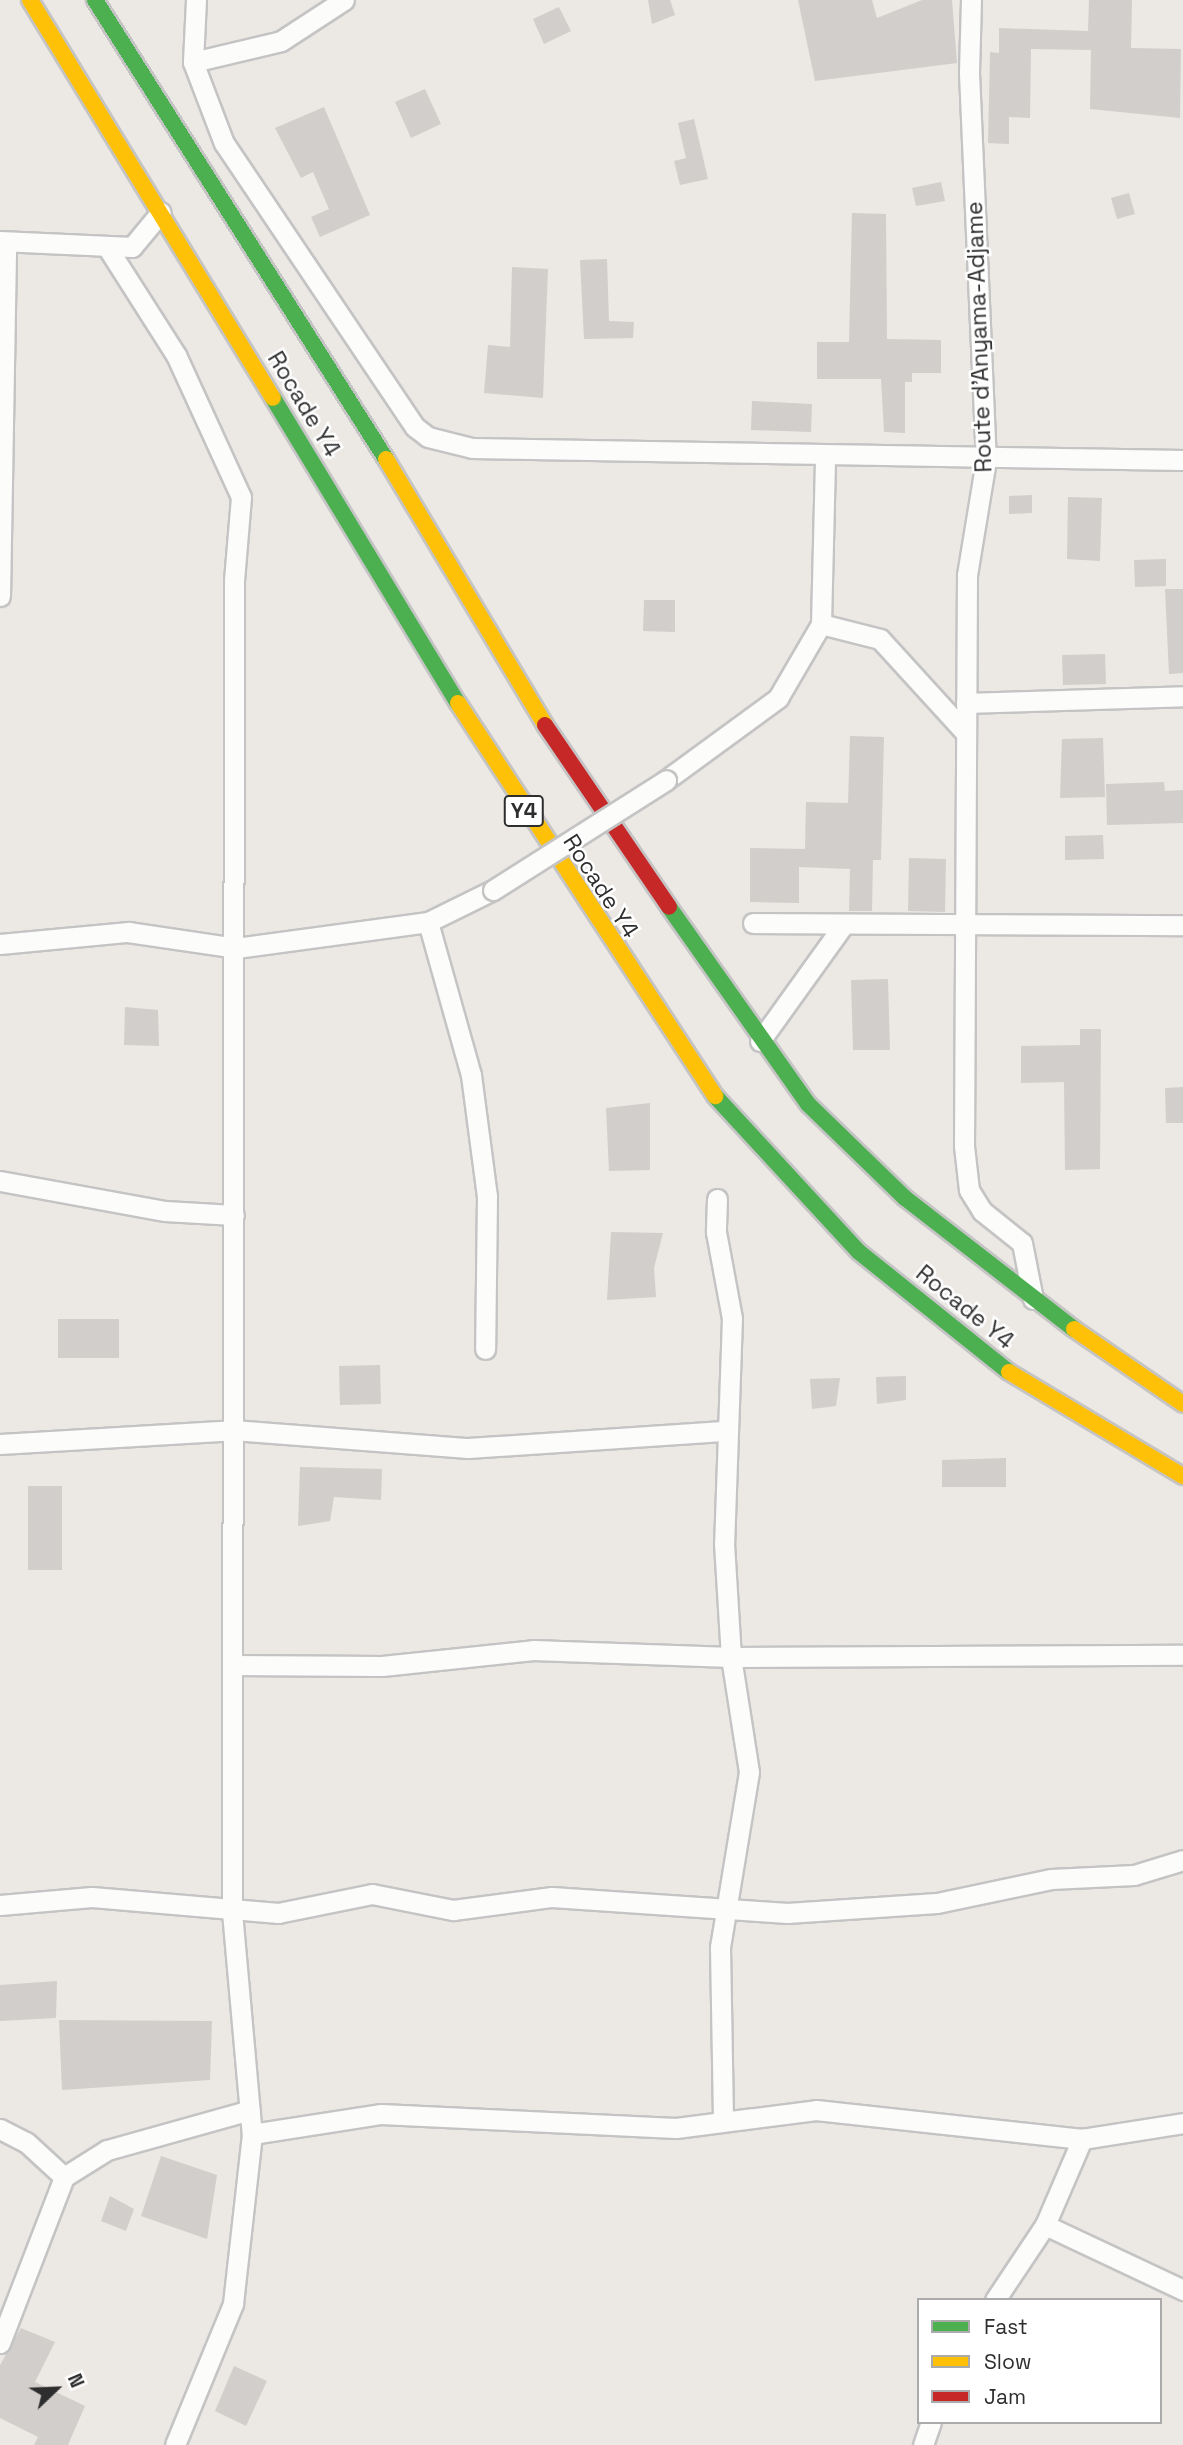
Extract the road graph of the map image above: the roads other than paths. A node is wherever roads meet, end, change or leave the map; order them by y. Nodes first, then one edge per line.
1 (30, 0) edge
2 (95, 0) edge
3 (196, 0) edge
4 (344, 0) edge
5 (971, 0) edge
6 (193, 62) junction
7 (160, 212) junction
8 (3, 241) edge
9 (109, 250) junction
10 (825, 458) junction
11 (986, 460) junction
12 (1183, 460) edge
13 (0, 596) edge
14 (821, 624) junction
15 (1183, 696) edge
16 (965, 703) junction
17 (965, 732) junction
18 (428, 922) junction
19 (753, 923) dead end
20 (844, 924) junction
21 (962, 925) junction
22 (1183, 925) edge
23 (0, 944) edge
24 (236, 948) junction
25 (760, 1041) junction
26 (0, 1181) edge
27 (717, 1199) dead end
28 (234, 1215) junction
29 (1034, 1300) junction
30 (485, 1349) dead end
31 (1183, 1404) edge
32 (233, 1430) junction
33 (726, 1432) junction
34 (0, 1444) edge
35 (1183, 1476) edge
36 (1183, 1655) edge
37 (731, 1657) junction
38 (233, 1665) junction
39 (1183, 1860) edge
40 (0, 1905) edge
41 (726, 1906) junction
42 (232, 1912) junction
43 (250, 2110) junction
44 (723, 2120) junction
45 (1183, 2123) edge
46 (0, 2129) edge
47 (252, 2134) junction
48 (1082, 2139) junction
49 (64, 2177) junction
50 (1045, 2225) junction
51 (1183, 2290) edge
52 (996, 2298) edge
53 (0, 2343) edge
54 (930, 2424) edge
55 (175, 2445) edge
56 (923, 2445) edge

1 - 7 highway, Rocade Y4 / Y4
2 - 25 highway, Rocade Y4
3 - 6 street
4 - 6 street
5 - 11 street, Route d'Anyama-Adjame
6 - 10 street
7 - 9 street
7 - 35 highway, Rocade Y4 / Y4
8 - 9 street
8 - 13 street
9 - 24 street
10 - 11 street
10 - 14 street
11 - 12 street
11 - 16 street, Route d'Anyama-Adjame
14 - 17 street
14 - 18 street, bridge
15 - 16 street
16 - 17 street, Route d'Anyama-Adjame
17 - 21 street, Route d'Anyama-Adjame
18 - 24 street
18 - 30 street
19 - 20 street
20 - 21 street
20 - 25 street
21 - 22 street
21 - 29 street, Route d'Anyama-Adjame
23 - 24 street
24 - 28 street
25 - 29 highway, Rocade Y4
26 - 28 street
27 - 33 street
28 - 32 street
29 - 31 highway, Rocade Y4
32 - 33 street
32 - 34 street
32 - 38 street
33 - 37 street
36 - 37 street
37 - 38 street
37 - 41 street
38 - 42 street
39 - 41 street
40 - 42 street
41 - 42 street
41 - 44 street
42 - 43 street
43 - 47 street
43 - 49 street
44 - 47 street
44 - 48 street
45 - 48 street
46 - 49 street
47 - 55 street
48 - 50 street
49 - 53 street
50 - 51 street
50 - 52 street
54 - 56 street

